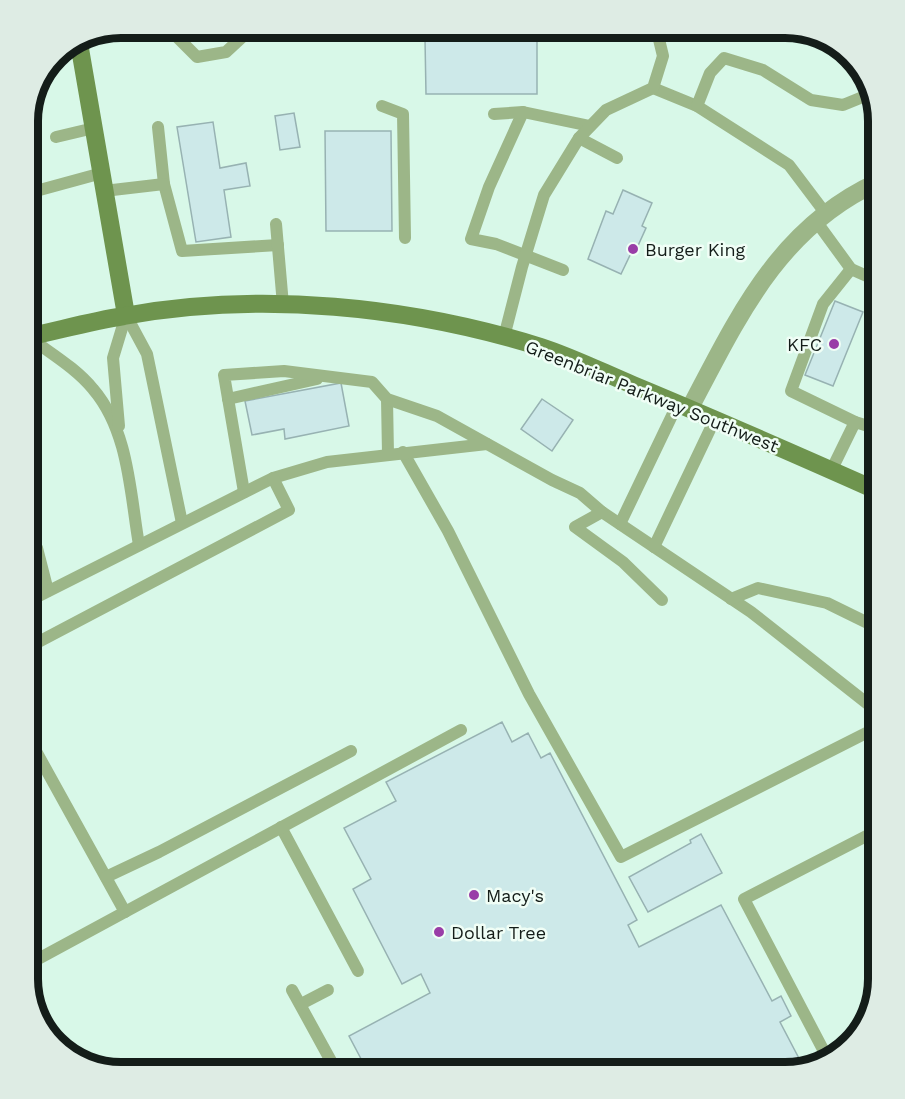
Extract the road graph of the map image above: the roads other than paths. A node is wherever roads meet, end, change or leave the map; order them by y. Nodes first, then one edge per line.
1 (178, 38) edge
2 (241, 38) edge
3 (659, 38) edge
4 (80, 49) edge
5 (653, 88) junction
6 (864, 96) edge
7 (382, 105) dead end
8 (697, 106) junction
9 (523, 112) junction
10 (494, 114) dead end
11 (590, 126) junction
12 (158, 127) dead end
13 (94, 128) junction
14 (56, 137) dead end
15 (579, 138) junction
16 (617, 158) dead end
17 (103, 182) junction
18 (164, 184) junction
19 (868, 186) edge
20 (38, 191) edge
21 (821, 218) junction
22 (276, 224) dead end
23 (405, 238) dead end
24 (278, 245) junction
25 (525, 257) junction
26 (851, 269) junction
27 (563, 270) dead end
28 (868, 277) edge
29 (283, 305) junction
30 (126, 315) junction
31 (38, 335) edge
32 (504, 337) junction
33 (38, 345) edge
34 (327, 376) junction
35 (228, 399) junction
36 (387, 399) junction
37 (684, 406) junction
38 (715, 419) junction
39 (855, 422) junction
40 (868, 426) edge
41 (119, 431) junction
42 (487, 444) junction
43 (403, 452) junction
44 (388, 454) junction
45 (831, 471) junction
46 (273, 478) junction
47 (868, 487) edge
48 (244, 492) junction
49 (602, 512) junction
50 (182, 523) junction
51 (620, 524) junction
52 (139, 545) junction
53 (654, 547) junction
54 (38, 565) edge
55 (48, 591) junction
56 (38, 596) edge
57 (731, 599) junction
58 (663, 600) dead end
59 (868, 623) edge
60 (38, 642) edge
61 (868, 704) edge
62 (461, 730) dead end
63 (868, 733) edge
64 (351, 751) dead end
65 (38, 755) edge
66 (280, 827) junction
67 (868, 835) edge
68 (106, 877) junction
69 (125, 912) junction
70 (38, 959) edge
71 (358, 971) dead end
72 (292, 990) dead end
73 (328, 990) dead end
74 (301, 1004) junction
75 (824, 1051) edge
76 (332, 1062) edge

1 - 2 lane
3 - 5 lane
4 - 13 main road
5 - 8 lane
5 - 11 lane
6 - 8 lane
7 - 23 lane
8 - 21 lane
9 - 10 lane
9 - 11 lane
9 - 25 lane
11 - 15 lane
12 - 18 lane
13 - 14 lane
13 - 17 main road
15 - 16 lane
15 - 25 lane
17 - 18 lane
17 - 20 lane
17 - 30 main road
18 - 24 lane
19 - 21 street
21 - 26 lane
21 - 37 street
22 - 24 lane
24 - 29 lane
25 - 27 lane
25 - 32 lane
26 - 28 lane
26 - 39 lane
29 - 30 main road, Greenbriar Parkway Southwest
29 - 32 main road, Greenbriar Parkway Southwest
30 - 31 main road, Greenbriar Parkway Southwest
30 - 41 lane
30 - 50 lane
32 - 37 main road, Greenbriar Parkway Southwest
33 - 41 lane
34 - 35 lane
34 - 35 lane
34 - 36 lane
35 - 48 lane
36 - 42 lane
36 - 44 lane
37 - 38 main road, Greenbriar Parkway Southwest
37 - 51 lane
38 - 45 main road, Greenbriar Parkway Southwest
38 - 53 lane
39 - 40 lane
39 - 45 lane
41 - 52 lane
42 - 43 lane
42 - 49 lane
43 - 44 lane
43 - 63 lane
44 - 46 lane
45 - 47 main road, Greenbriar Parkway Southwest
46 - 48 lane
46 - 60 lane
48 - 50 lane
49 - 51 lane
49 - 58 lane
50 - 52 lane
51 - 53 lane
52 - 55 lane
53 - 57 lane
54 - 55 lane
55 - 56 lane
57 - 59 lane
57 - 61 lane
62 - 66 lane
64 - 68 lane
65 - 68 lane
66 - 69 lane
66 - 71 lane
67 - 75 lane
68 - 69 lane
69 - 70 lane
72 - 74 lane
73 - 74 lane
74 - 76 lane

